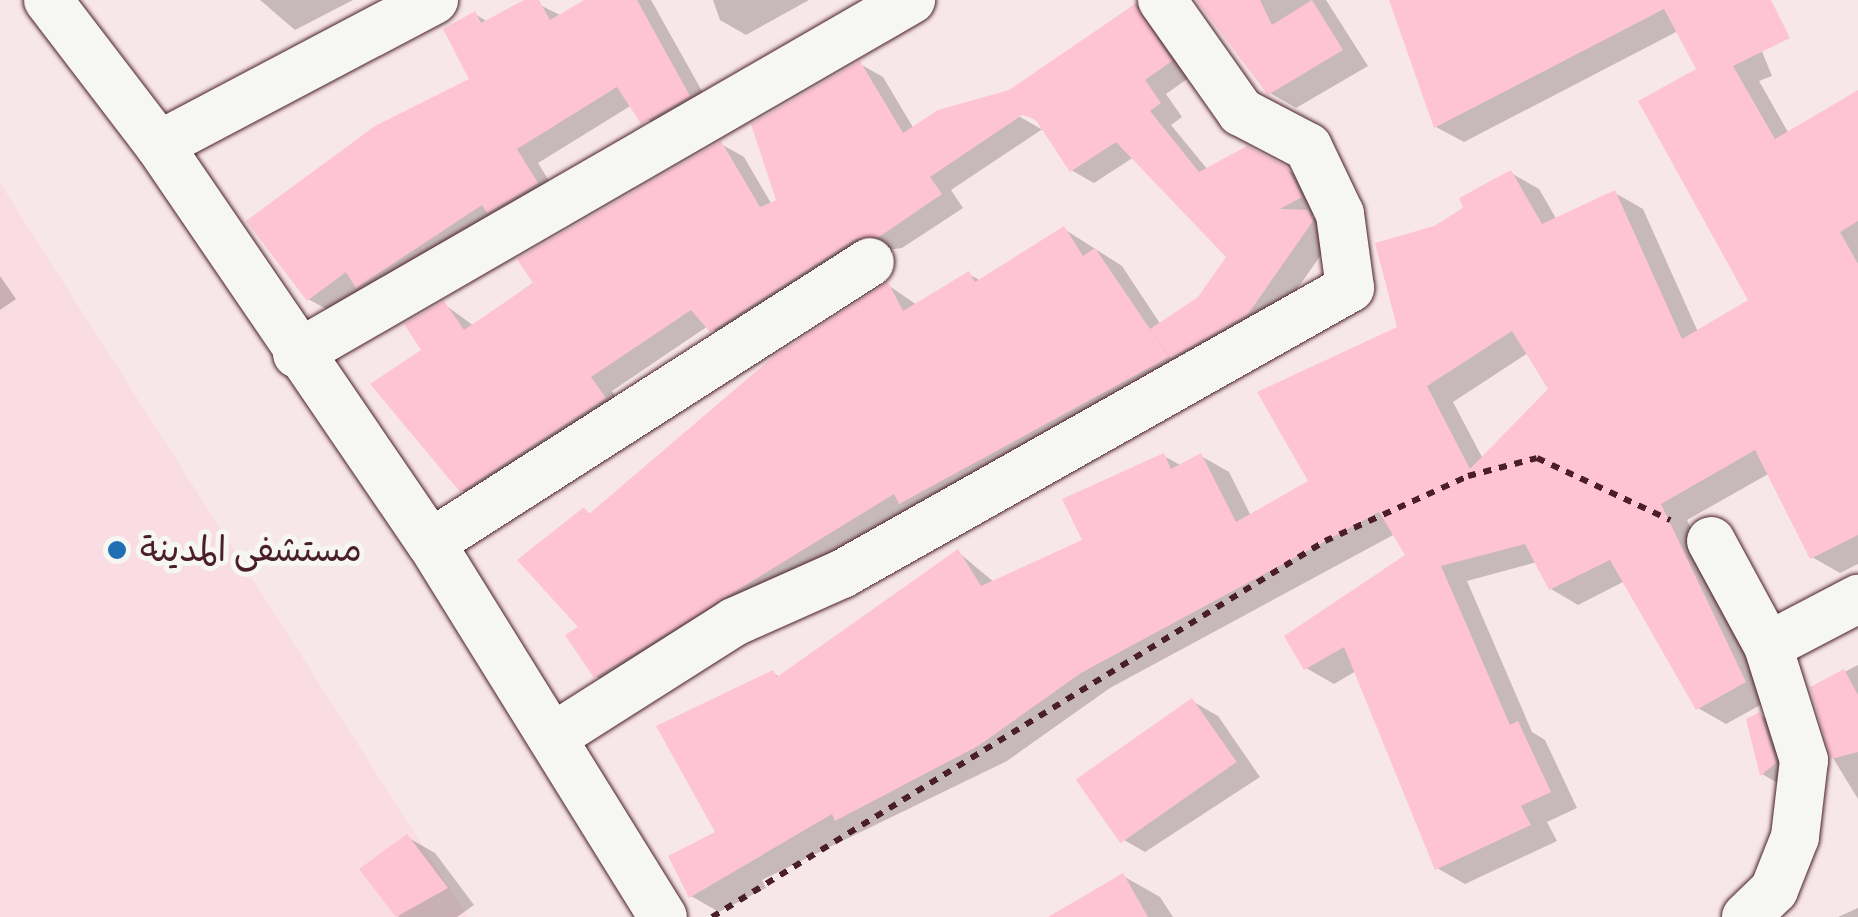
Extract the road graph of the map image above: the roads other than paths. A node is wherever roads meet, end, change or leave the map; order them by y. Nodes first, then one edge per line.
1 (48, 0) edge
2 (434, 0) edge
3 (911, 0) edge
4 (1162, 0) edge
5 (159, 145) junction
6 (870, 262) dead end
7 (297, 354) junction
8 (1711, 541) road end
9 (431, 543) junction
10 (1858, 599) edge
11 (1768, 646) junction
12 (556, 735) junction
13 (1770, 908) edge
14 (663, 917) edge

1 - 5 street
2 - 5 street
3 - 7 street
4 - 12 street
5 - 7 street
6 - 9 street
7 - 9 street
8 - 11 street
9 - 12 street
10 - 11 street
11 - 13 street
12 - 14 street

